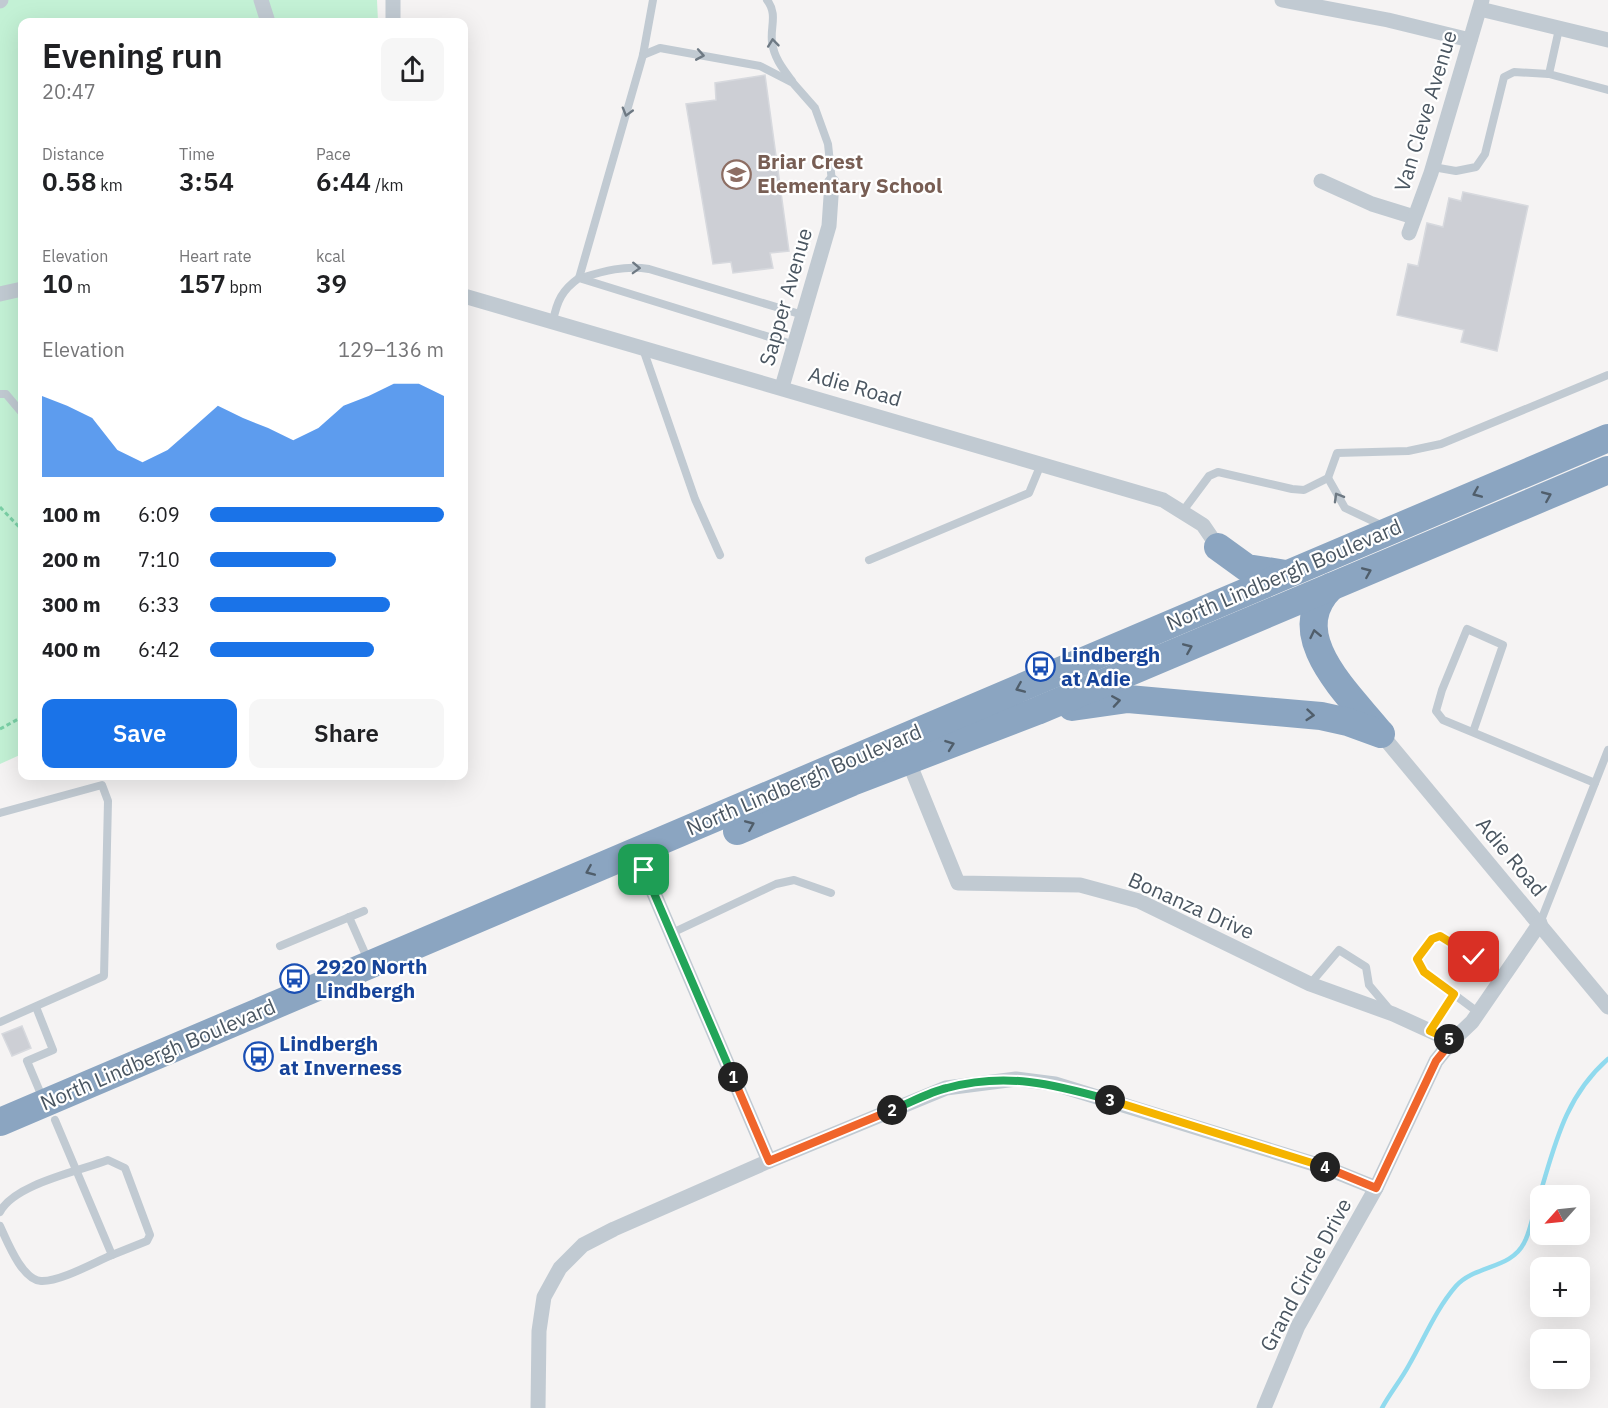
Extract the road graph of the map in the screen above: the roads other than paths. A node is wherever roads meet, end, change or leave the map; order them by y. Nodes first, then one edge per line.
1 (261, 0) edge
2 (393, 0) edge
3 (653, 0) edge
4 (767, 0) edge
5 (1282, 0) edge
6 (1481, 4) edge
7 (267, 18) edge
8 (393, 18) edge
9 (1560, 29) junction
10 (1470, 40) junction
11 (1608, 40) edge
12 (643, 55) junction
13 (1549, 74) junction
14 (793, 82) junction
15 (1608, 90) edge
16 (1433, 167) junction
17 (1321, 181) dead end
18 (832, 182) joint
19 (1414, 218) junction
20 (1409, 233) dead end
21 (579, 278) junction
22 (18, 290) edge
23 (0, 294) edge
24 (468, 297) edge
25 (804, 315) junction
26 (553, 321) junction
27 (795, 345) junction
28 (642, 346) junction
29 (1608, 375) edge
30 (782, 387) junction
31 (0, 394) edge
32 (18, 408) edge
33 (1608, 438) edge
34 (1041, 464) junction
35 (1608, 470) edge
36 (1328, 478) junction
37 (1183, 510) junction
38 (1390, 530) junction
39 (1218, 547) junction
40 (720, 555) dead end
41 (869, 560) dead end
42 (1286, 574) junction
43 (1331, 587) junction
44 (1206, 609) junction
45 (1037, 711) junction
46 (1473, 732) junction
47 (1381, 734) junction
48 (1608, 750) edge
49 (908, 760) junction
50 (1595, 783) junction
51 (0, 813) edge
52 (644, 870) junction
53 (831, 893) dead end
54 (364, 911) dead end
55 (349, 917) junction
56 (1540, 924) junction
57 (672, 933) junction
58 (280, 946) dead end
59 (1474, 957) dead end
60 (369, 965) junction
61 (1310, 984) junction
62 (1454, 994) junction
63 (36, 1007) junction
64 (1608, 1007) edge
65 (1479, 1012) junction
66 (1393, 1014) junction
67 (0, 1022) edge
68 (1430, 1031) junction
69 (1452, 1041) junction
70 (50, 1111) junction
71 (0, 1122) edge
72 (0, 1143) edge
73 (769, 1161) junction
74 (77, 1172) junction
75 (1376, 1188) junction
76 (0, 1212) edge
77 (0, 1226) edge
78 (112, 1255) junction
79 (538, 1408) edge
80 (1264, 1408) edge

1 - 7 street
2 - 8 street
3 - 12 lane
14 -> 4 lane
5 - 10 street
6 - 9 street
6 - 10 street, Van Cleve Avenue
9 - 11 street
9 - 13 lane
10 - 16 street, Van Cleve Avenue
12 -> 14 lane
12 -> 21 lane
13 - 15 lane
13 - 16 lane
14 - 18 lane
16 - 19 street, Van Cleve Avenue
17 - 19 street
18 - 25 street, Sapper Avenue
19 - 20 street, Van Cleve Avenue
21 -> 25 lane
21 - 26 lane
21 - 27 lane
22 - 23 street
24 - 26 street, Adie Road
25 - 27 street, Sapper Avenue
26 - 28 street, Adie Road
27 - 30 street, Sapper Avenue
28 - 30 street, Adie Road
28 - 40 lane
29 - 36 lane
30 - 34 street, Adie Road
31 - 32 lane
33 -> 38 highway, North Lindbergh Boulevard
34 - 37 street, Adie Road
34 - 41 lane
43 -> 35 highway, North Lindbergh Boulevard
36 - 37 lane
38 -> 36 lane
37 - 39 street, Adie Road
38 - 42 highway, North Lindbergh Boulevard
39 - 42 highway
39 - 44 highway
42 - 44 highway, North Lindbergh Boulevard
45 -> 43 highway, North Lindbergh Boulevard
47 -> 43 highway
44 -> 60 highway, North Lindbergh Boulevard
45 -> 47 highway
49 -> 45 highway, North Lindbergh Boulevard
46 - 46 lane
46 - 50 lane
47 - 56 street, Adie Road
48 - 50 lane
52 -> 49 highway, North Lindbergh Boulevard
49 - 61 street, Bonanza Drive
50 - 56 lane
51 - 63 lane
52 - 57 street
52 - 70 highway, North Lindbergh Boulevard
53 - 57 lane
54 - 55 lane
55 - 58 lane
55 - 60 lane
56 - 64 street, Adie Road
56 - 65 street
57 - 73 street
59 - 62 lane
60 - 70 highway, North Lindbergh Boulevard
61 - 66 street, Bonanza Drive
61 - 66 lane
62 - 65 lane
62 - 68 lane
63 - 67 lane
63 - 70 lane
65 - 69 street
66 - 68 street, Bonanza Drive
68 - 69 street, Bonanza Drive
69 - 75 street
70 - 71 highway, North Lindbergh Boulevard
70 - 72 highway, North Lindbergh Boulevard
70 - 74 lane
73 - 75 street, Grand Circle Drive
73 - 79 street, Grand Circle Drive
74 - 76 lane
74 - 78 lane
74 - 78 lane
75 - 80 street, Grand Circle Drive
77 - 78 lane

